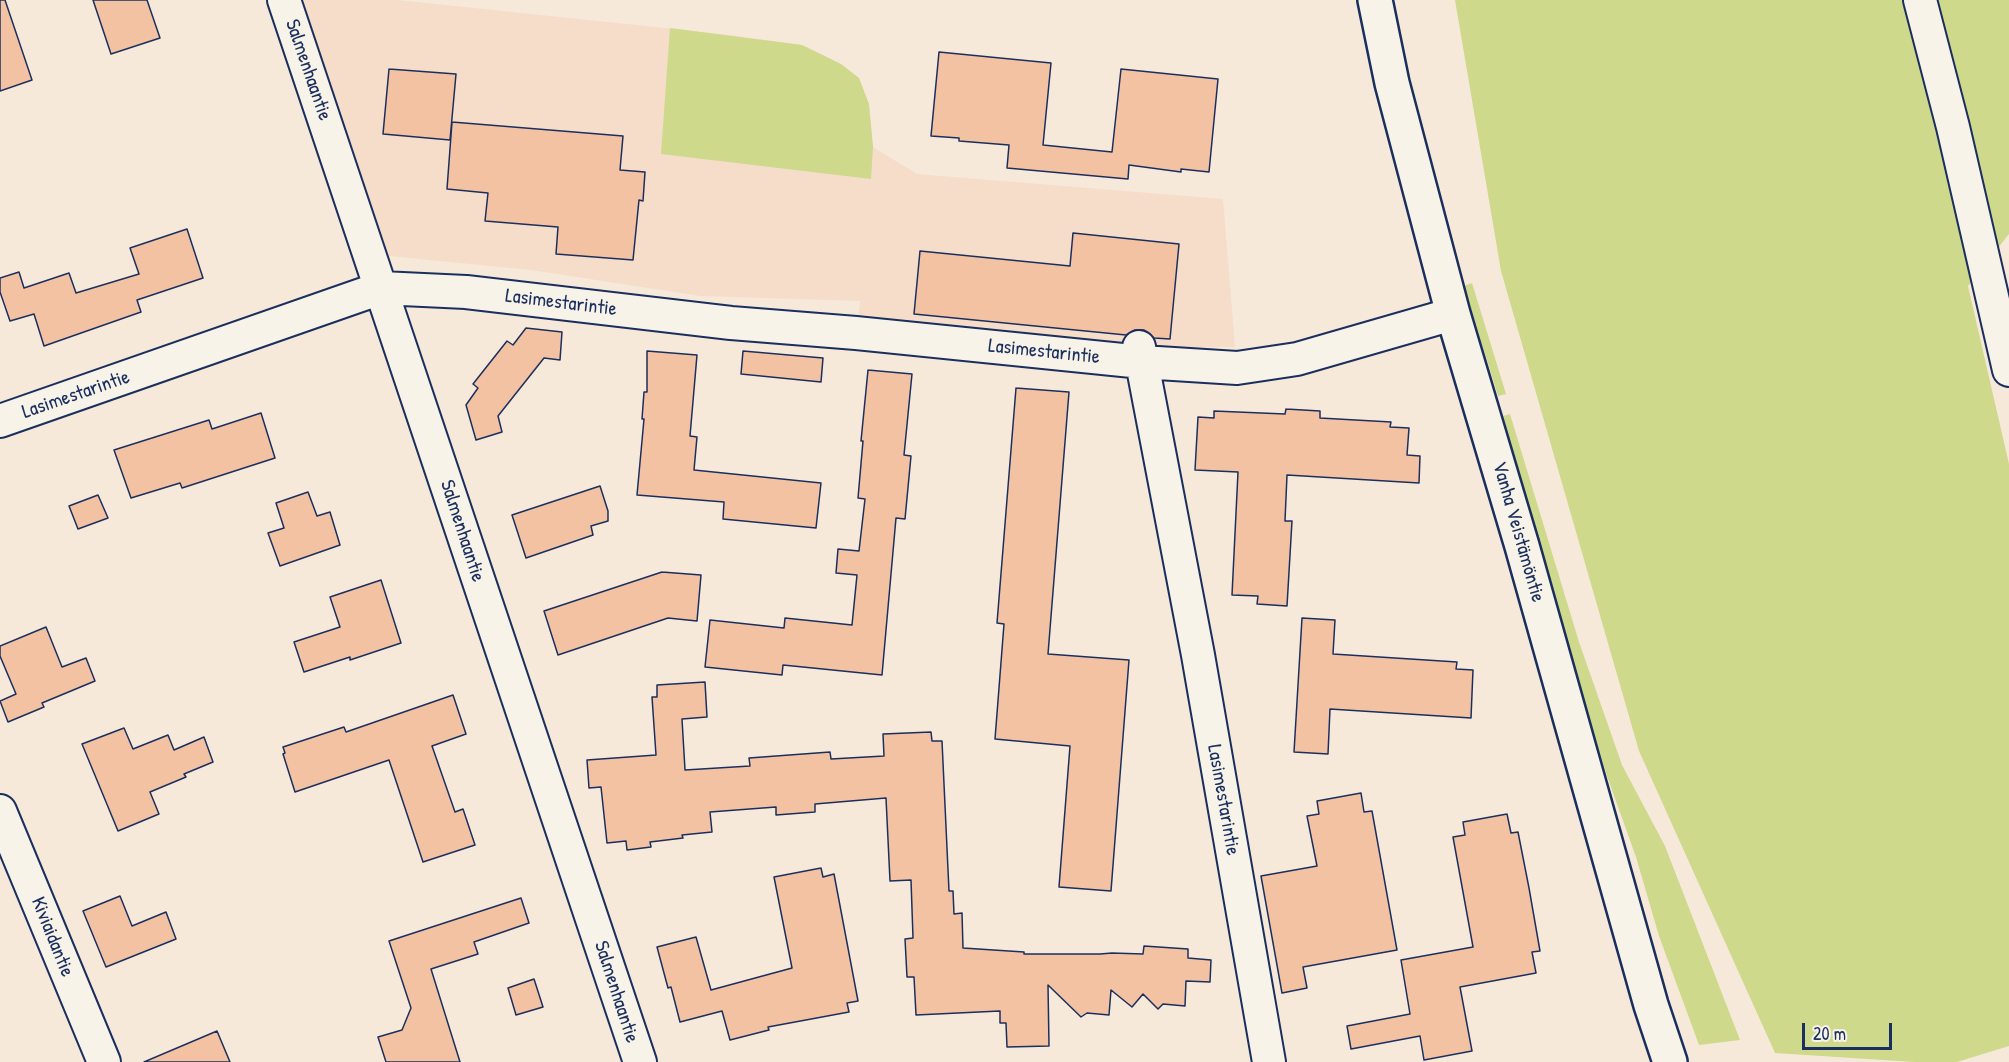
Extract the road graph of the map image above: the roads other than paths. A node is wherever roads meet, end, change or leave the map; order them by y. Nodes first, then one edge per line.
1 (284, 0) edge
2 (1375, 0) edge
3 (1920, 0) edge
4 (381, 288) junction
5 (1453, 314) junction
6 (1141, 355) junction
7 (2009, 370) edge
8 (0, 422) edge
9 (0, 811) edge
10 (104, 1062) edge
11 (640, 1062) edge
12 (1269, 1062) edge
13 (1670, 1062) edge

1 - 4 street, Salmenhaantie
2 - 5 street, Vanha Veistämöntie
3 - 7 street
4 - 6 street, Lasimestarintie
4 - 8 street, Lasimestarintie
4 - 11 street, Salmenhaantie
5 - 6 street, Lasimestarintie
5 - 13 street, Vanha Veistämöntie
6 - 12 street, Lasimestarintie
9 - 10 street, Kiviaidantie

